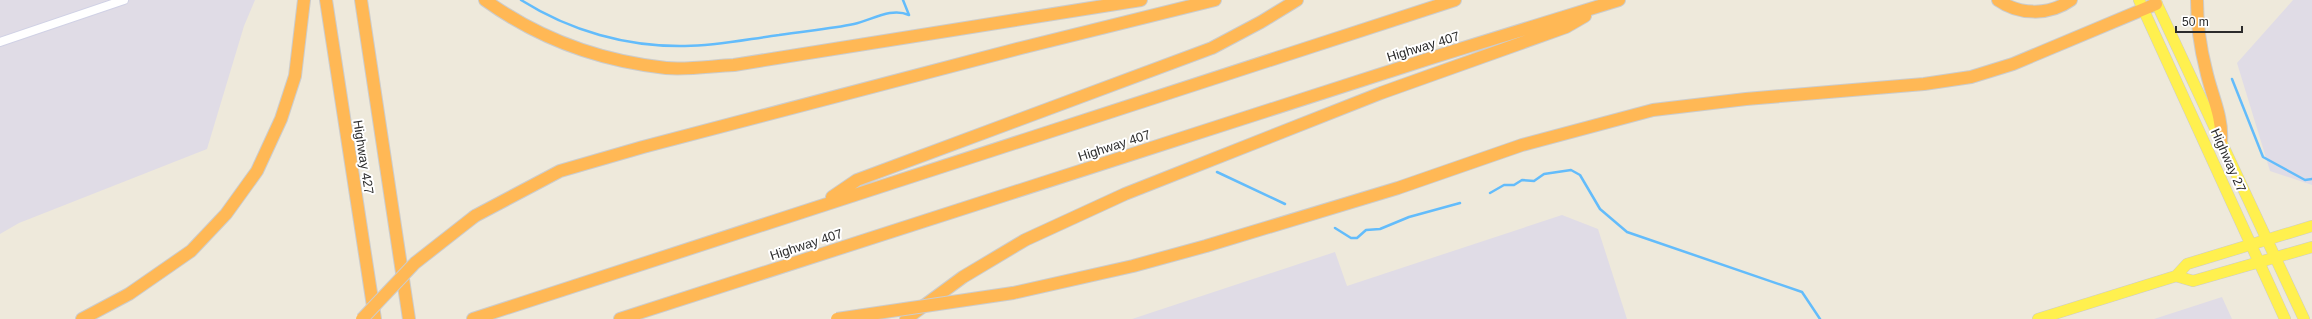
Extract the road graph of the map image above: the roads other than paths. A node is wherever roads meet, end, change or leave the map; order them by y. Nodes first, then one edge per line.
1 (124, 0) edge
2 (304, 0) edge
3 (326, 0) edge
4 (361, 0) edge
5 (485, 0) edge
6 (1141, 0) edge
7 (1215, 0) edge
8 (1297, 0) edge
9 (1455, 0) edge
10 (1619, 0) edge
11 (1998, 0) edge
12 (2071, 0) edge
13 (2196, 0) edge
14 (2156, 2) edge
15 (2141, 5) edge
16 (1603, 6) junction
17 (0, 42) edge
18 (2221, 141) junction
19 (820, 205) junction
20 (2312, 226) edge
21 (2268, 240) junction
22 (2250, 245) junction
23 (2312, 247) edge
24 (2276, 258) junction
25 (2258, 262) junction
26 (2176, 276) junction
27 (375, 316) edge
28 (82, 319) edge
29 (362, 319) edge
30 (409, 319) edge
31 (473, 319) edge
32 (620, 319) edge
33 (837, 319) edge
34 (906, 319) edge
35 (2038, 319) edge
36 (2285, 319) edge
37 (2304, 319) edge

1 - 17 street
2 - 28 highway
3 - 27 highway, Highway 427
4 - 30 highway, Highway 427
5 - 6 highway
7 - 29 highway, bridge
8 - 19 highway
9 - 19 highway
10 - 16 highway, Highway 407
11 - 12 highway
13 - 18 highway
14 - 15 highway
14 - 18 main road, Highway 27
15 - 22 main road, Highway 27
15 - 33 highway, bridge
16 - 32 highway, Highway 407
16 - 34 highway
18 - 21 main road, Highway 27
19 - 31 highway
20 - 21 main road
21 - 22 main road
21 - 24 main road, Highway 27
22 - 25 main road, Highway 27
22 - 26 main road
23 - 24 main road
24 - 25 main road
24 - 37 main road, Highway 27
25 - 26 main road
25 - 36 main road, Highway 27
26 - 35 main road

